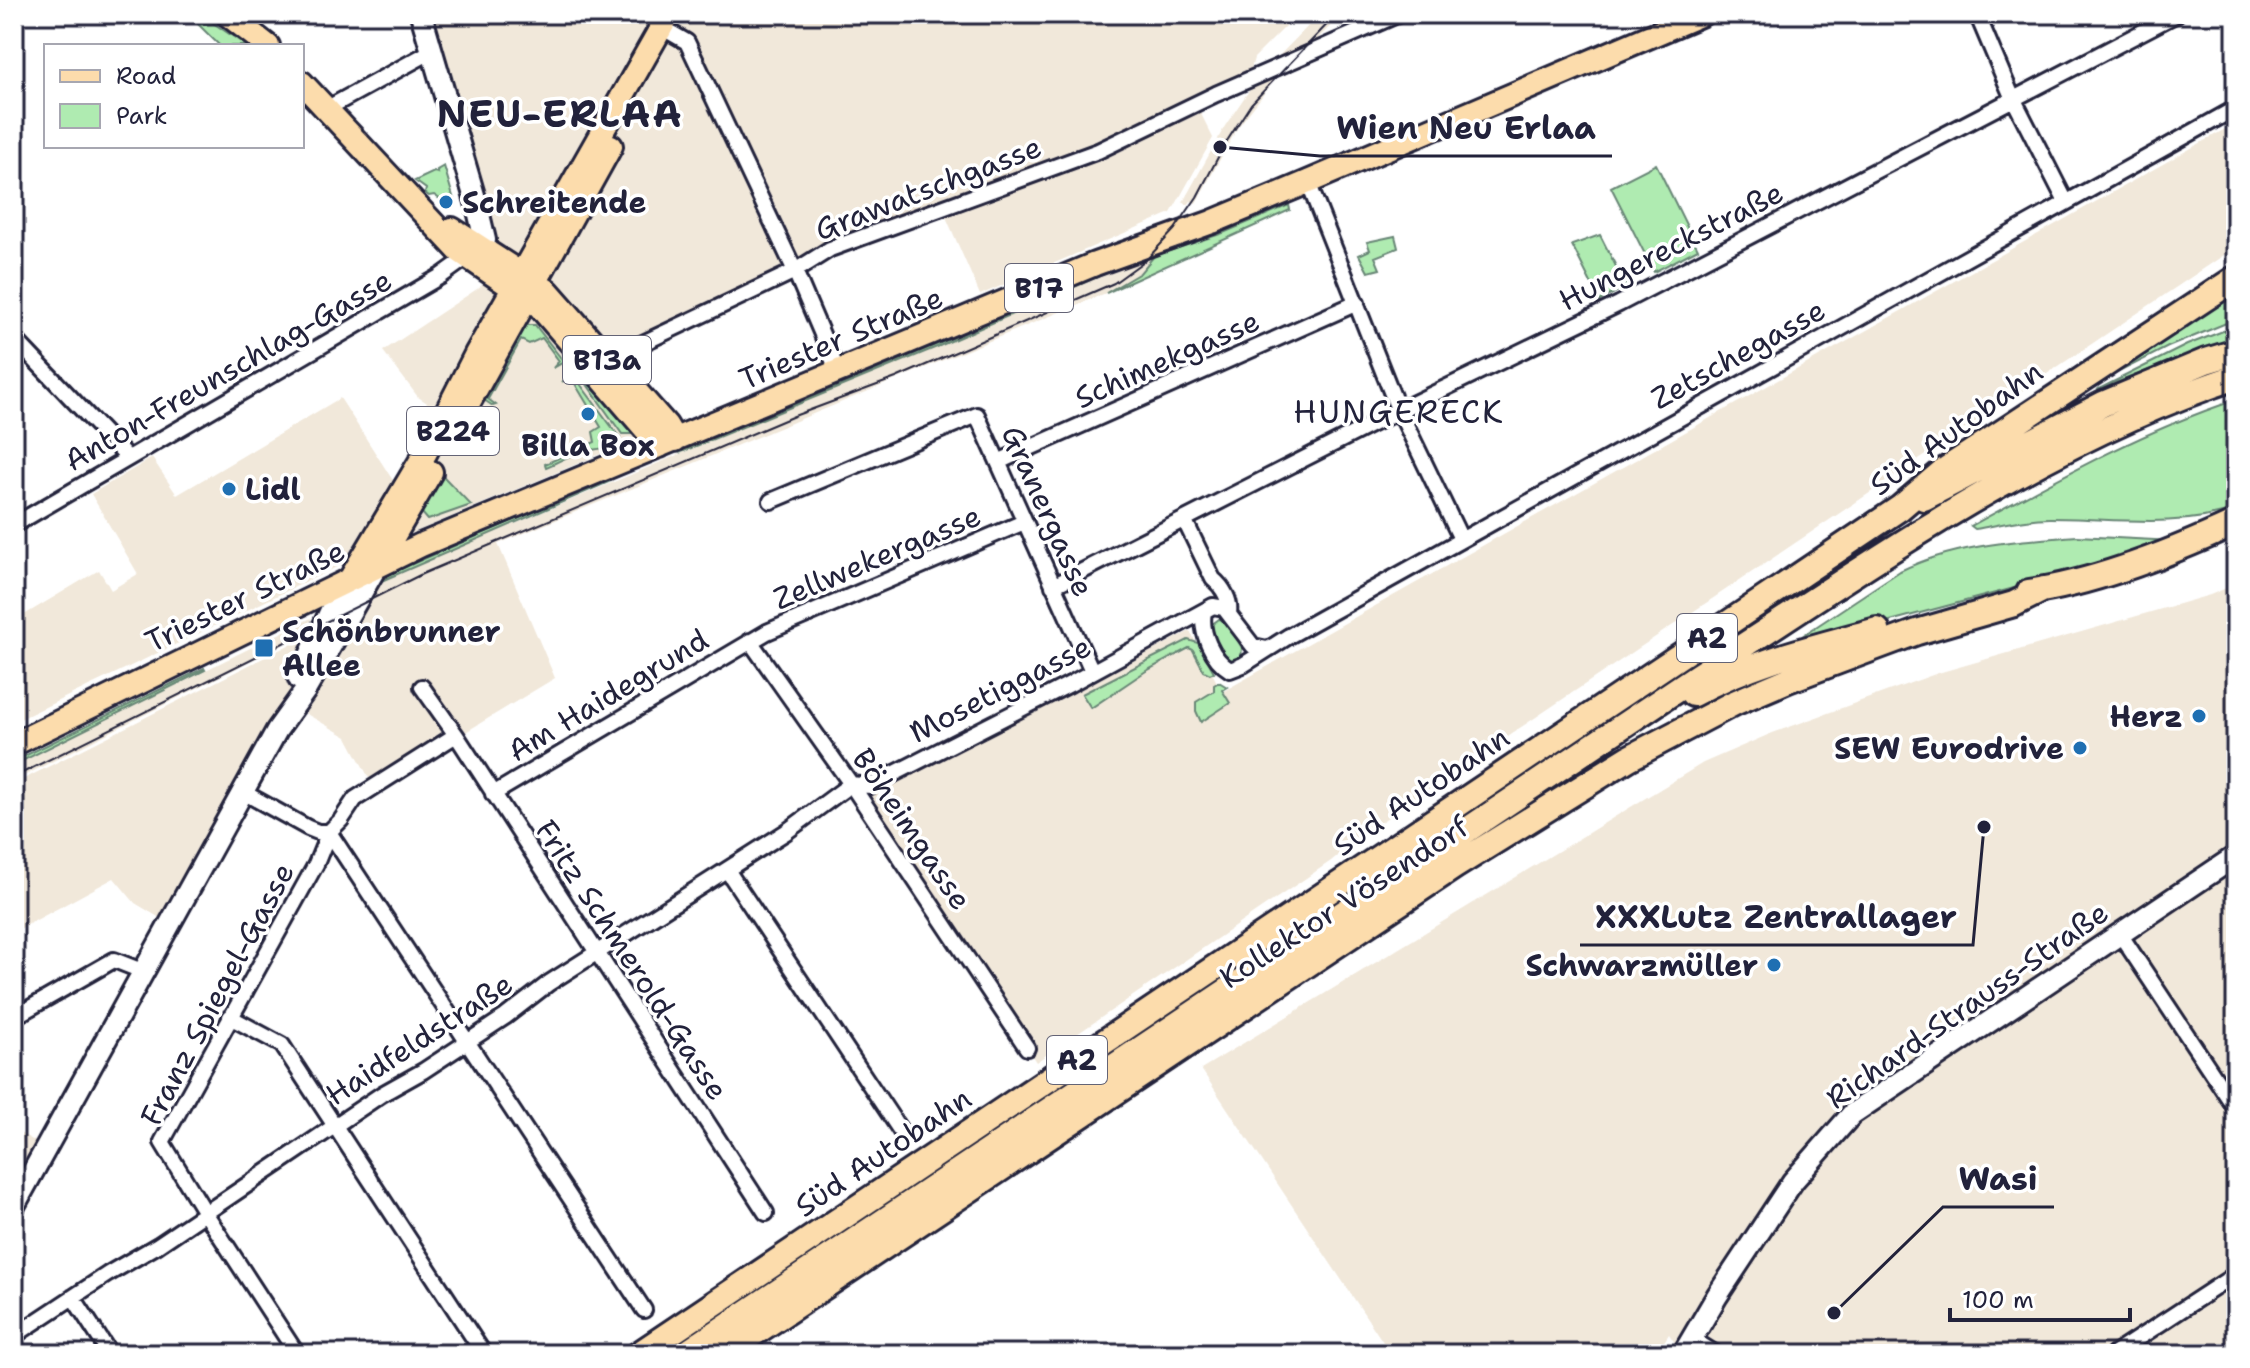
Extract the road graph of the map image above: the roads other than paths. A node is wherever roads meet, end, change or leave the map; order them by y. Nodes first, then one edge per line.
1 (227, 14) edge
2 (421, 14) edge
3 (1399, 14) edge
4 (1702, 14) edge
5 (1977, 14) edge
6 (2177, 14) edge
7 (672, 22) edge
8 (265, 44) edge
9 (432, 51) junction
10 (304, 85) edge
11 (2014, 98) junction
12 (2236, 108) edge
13 (326, 109) junction
14 (1308, 182) junction
15 (2066, 202) junction
16 (475, 254) junction
17 (795, 271) junction
18 (2236, 278) edge
19 (525, 285) junction
20 (1357, 303) junction
21 (16, 343) edge
22 (2236, 352) edge
23 (607, 360) junction
24 (838, 372) junction
25 (2236, 377) edge
26 (1399, 411) junction
27 (668, 443) junction
28 (128, 458) junction
29 (998, 462) junction
30 (771, 501) dead end
31 (412, 507) junction
32 (1900, 508) junction
33 (1185, 521) junction
34 (1024, 522) junction
35 (2236, 523) edge
36 (14, 525) edge
37 (441, 537) junction
38 (1461, 539) junction
39 (378, 564) junction
40 (351, 577) junction
41 (1213, 579) junction
42 (1053, 586) junction
43 (2044, 589) junction
44 (1208, 609) junction
45 (1229, 613) junction
46 (1170, 630) junction
47 (1203, 632) junction
48 (750, 641) junction
49 (1267, 649) junction
50 (1092, 671) junction
51 (422, 687) dead end
52 (277, 730) junction
53 (456, 735) junction
54 (1602, 740) junction
55 (14, 744) edge
56 (851, 784) junction
57 (243, 792) junction
58 (493, 794) junction
59 (329, 832) junction
60 (2236, 856) edge
61 (727, 870) junction
62 (2120, 934) junction
63 (596, 953) junction
64 (142, 971) junction
65 (14, 1017) edge
66 (230, 1017) junction
67 (466, 1042) junction
68 (1027, 1048) dead end
69 (2236, 1109) edge
70 (335, 1125) junction
71 (902, 1133) dead end
72 (14, 1206) edge
73 (766, 1213) dead end
74 (206, 1214) junction
75 (2236, 1274) edge
76 (73, 1297) junction
77 (644, 1310) dead end
78 (14, 1336) edge
79 (1688, 1347) edge
80 (110, 1354) edge
81 (297, 1354) edge
82 (484, 1354) edge
83 (639, 1354) edge
84 (685, 1354) edge
85 (723, 1354) edge
86 (1716, 1354) edge
87 (2114, 1354) edge

1 - 8 main road
2 - 9 main road
3 - 17 street, Grawatschgasse
4 - 14 main road, Triester Straße / B17
5 - 11 street
6 - 11 street, Hungereckstraße
7 - 17 street
7 - 19 main road, B224
9 - 13 street
9 - 16 main road
10 - 13 main road, B13a
11 - 15 street
11 - 26 street, Hungereckstraße
12 - 15 street, Zetschegasse
13 - 16 main road, B13a
14 - 20 street
14 - 24 main road, Triester Straße / B17
15 - 38 street, Zetschegasse
16 - 19 main road, B13a
16 - 28 street, Anton-Freunschlag-Gasse
17 - 23 street, Grawatschgasse
17 - 24 street
18 - 32 highway, Süd Autobahn / A2
19 - 23 main road, B13a
19 - 27 main road, B13a
19 - 31 main road, B224
19 - 40 main road, B224
20 - 26 street
20 - 29 street, Schimekgasse
21 - 28 street
22 - 32 highway
23 - 27 main road, B13a
24 - 27 main road, Triester Straße / B17
25 - 54 highway
26 - 33 street, Hungereckstraße
26 - 38 street
27 - 37 main road, Triester Straße / B17
28 - 36 street, Anton-Freunschlag-Gasse
29 - 30 street, Granergasse
29 - 34 street, Granergasse
31 - 37 main road
31 - 39 main road, B224
32 - 83 highway, Süd Autobahn / A2
33 - 41 street
33 - 42 street, Hungereckstraße
34 - 42 street, Granergasse
34 - 48 street, Zellwekergasse
35 - 43 highway, A2
37 - 39 main road, Triester Straße / B17
38 - 49 street, Zetschegasse
39 - 40 main road, Triester Straße / B17
39 - 52 main road
40 - 52 main road
40 - 55 main road, Triester Straße / B17
41 - 44 street
41 - 45 street
42 - 50 street, Granergasse
43 - 54 highway, A2
43 - 85 highway, Kollektor Vösendorf
44 - 45 street
44 - 46 street, Mosetiggasse
44 - 47 street
45 - 49 street
46 - 47 street
46 - 50 street, Mosetiggasse
47 - 49 street, Zetschegasse
48 - 56 street, Böheimgasse
48 - 58 street, Am Haidegrund
50 - 56 street, Mosetiggasse
51 - 53 street, Fritz Schmerold-Gasse
52 - 57 main road
53 - 58 street, Fritz Schmerold-Gasse
53 - 59 street, Franz Spiegel-Gasse
54 - 84 highway, Süd Autobahn / A2
56 - 61 street, Haidfeldstraße
56 - 68 street, Böheimgasse
57 - 59 street
57 - 64 main road
58 - 63 street, Fritz Schmerold-Gasse
59 - 66 street, Franz Spiegel-Gasse
59 - 67 street
60 - 62 main road, Richard-Strauss-Straße
61 - 63 street, Haidfeldstraße
61 - 71 street
62 - 69 street
62 - 79 main road, Richard-Strauss-Straße
63 - 67 street, Haidfeldstraße
63 - 73 street, Fritz Schmerold-Gasse
64 - 65 street
64 - 72 main road
66 - 70 street
66 - 74 street, Franz Spiegel-Gasse
67 - 70 street, Haidfeldstraße
67 - 77 street
70 - 74 street, Haidfeldstraße
70 - 82 street
74 - 76 street, Haidfeldstraße
74 - 81 street, Franz Spiegel-Gasse
75 - 87 street
76 - 78 street, Haidfeldstraße
76 - 80 street
79 - 86 street

